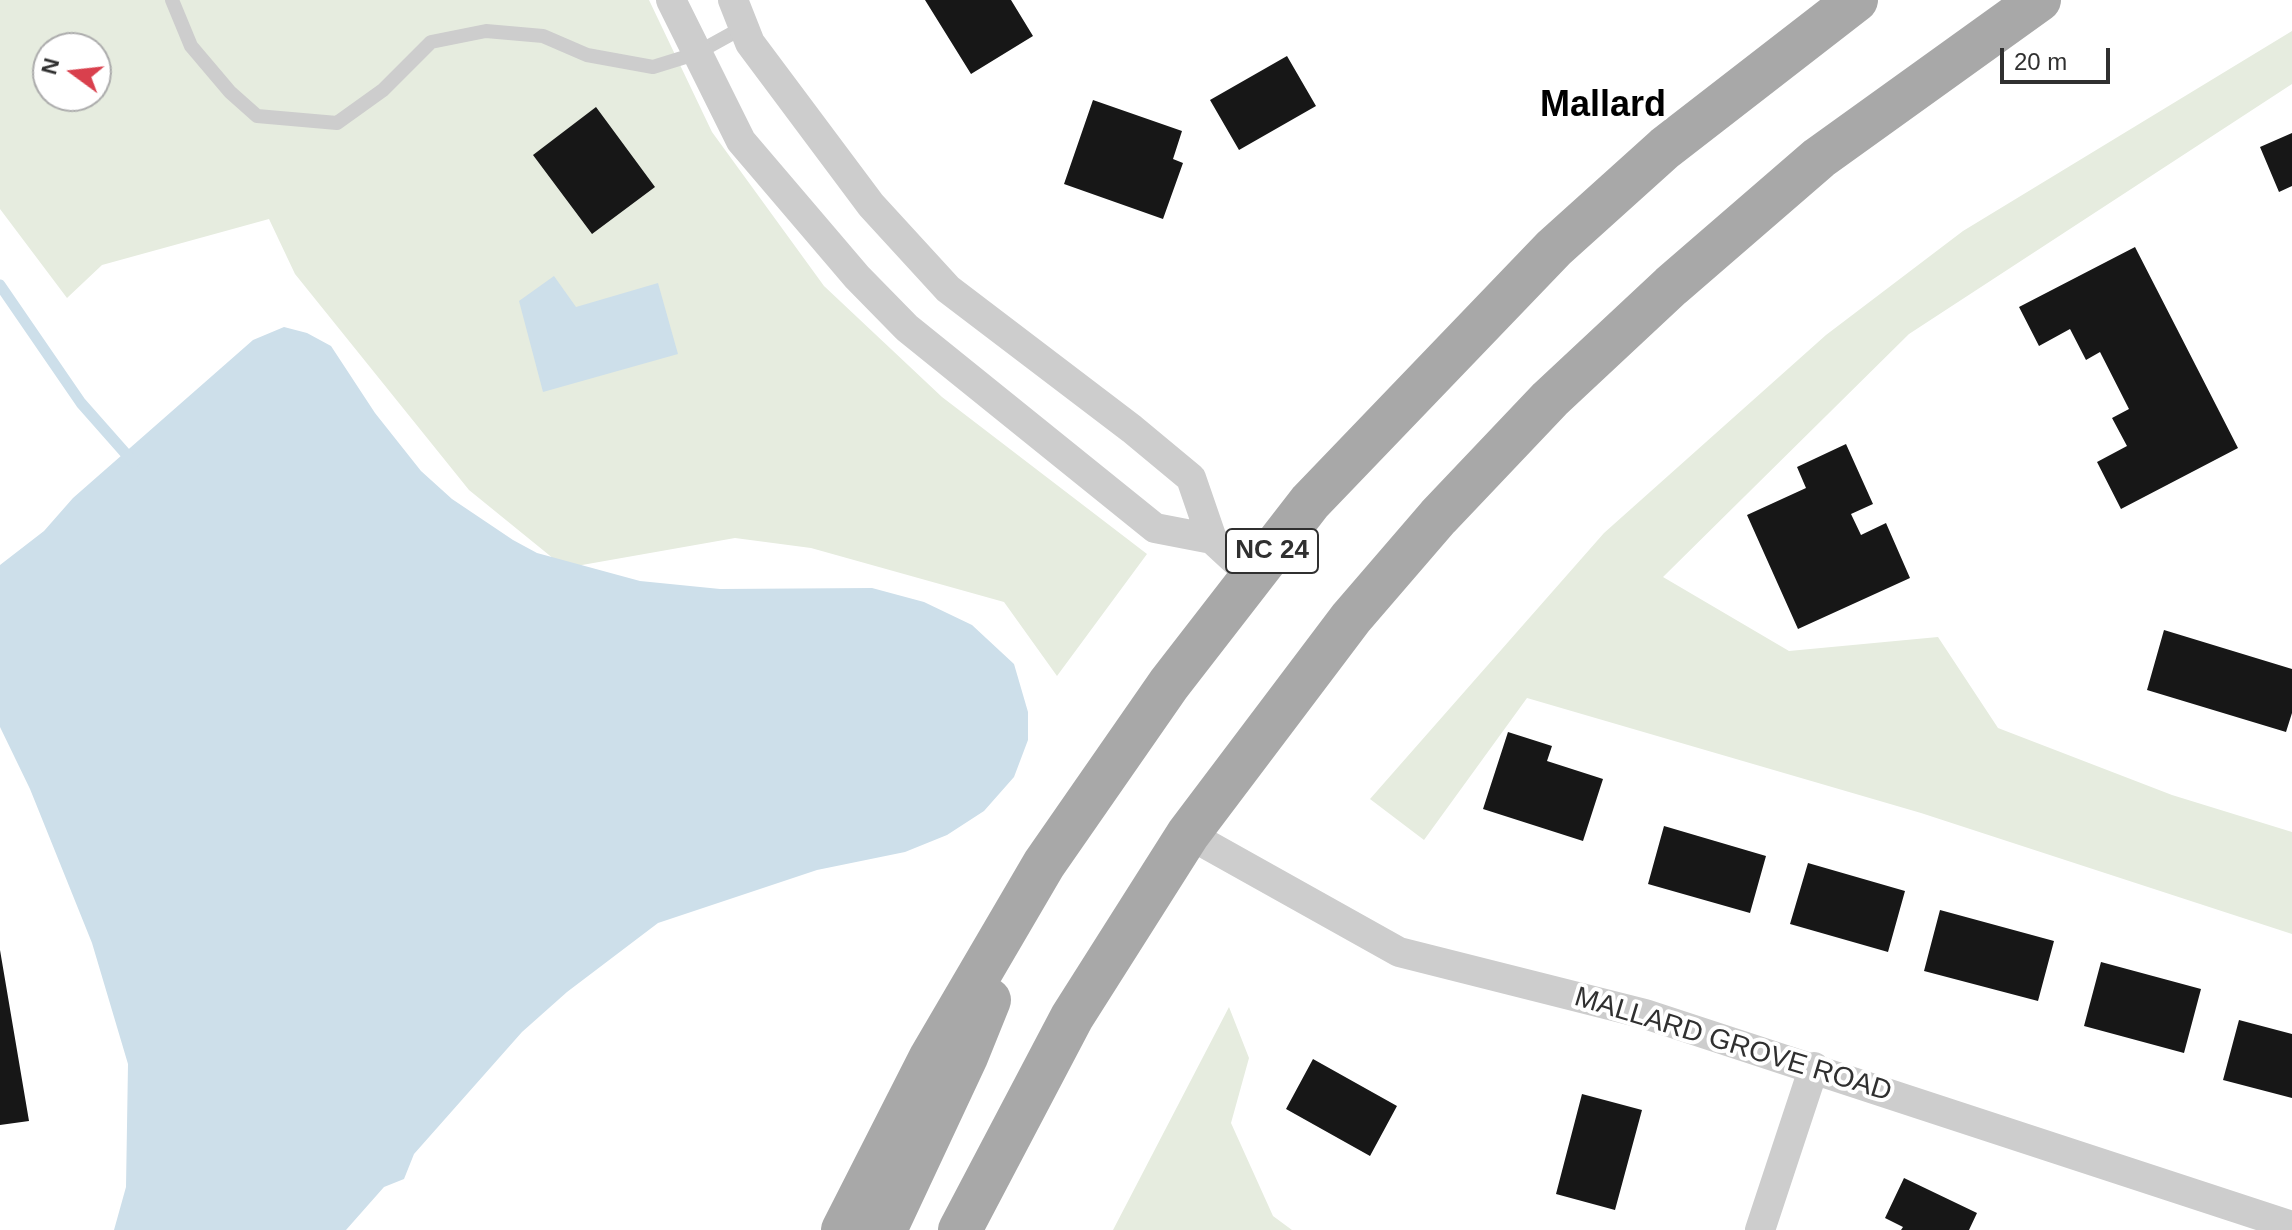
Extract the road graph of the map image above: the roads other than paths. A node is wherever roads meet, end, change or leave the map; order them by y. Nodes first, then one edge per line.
1 (172, 0) edge
2 (671, 0) edge
3 (1856, 0) edge
4 (2039, 0) edge
5 (738, 14) edge
6 (695, 54) junction
7 (1212, 539) junction
8 (1252, 576) junction
9 (1188, 834) junction
10 (1044, 864) junction
11 (1814, 1067) junction
12 (2292, 1226) edge
13 (843, 1230) edge
14 (885, 1230) edge
15 (960, 1230) edge
16 (1760, 1230) edge

1 - 6 lane
2 - 6 street
3 - 8 main road, NC 24
4 - 9 main road
5 - 6 lane
5 - 7 street
6 - 7 street
7 - 8 street
8 - 10 main road, NC 24
9 - 11 street, MALLARD GROVE ROAD
9 - 15 main road
10 - 13 main road, NC 24
10 - 14 main road
11 - 12 street, MALLARD GROVE ROAD
11 - 16 street

